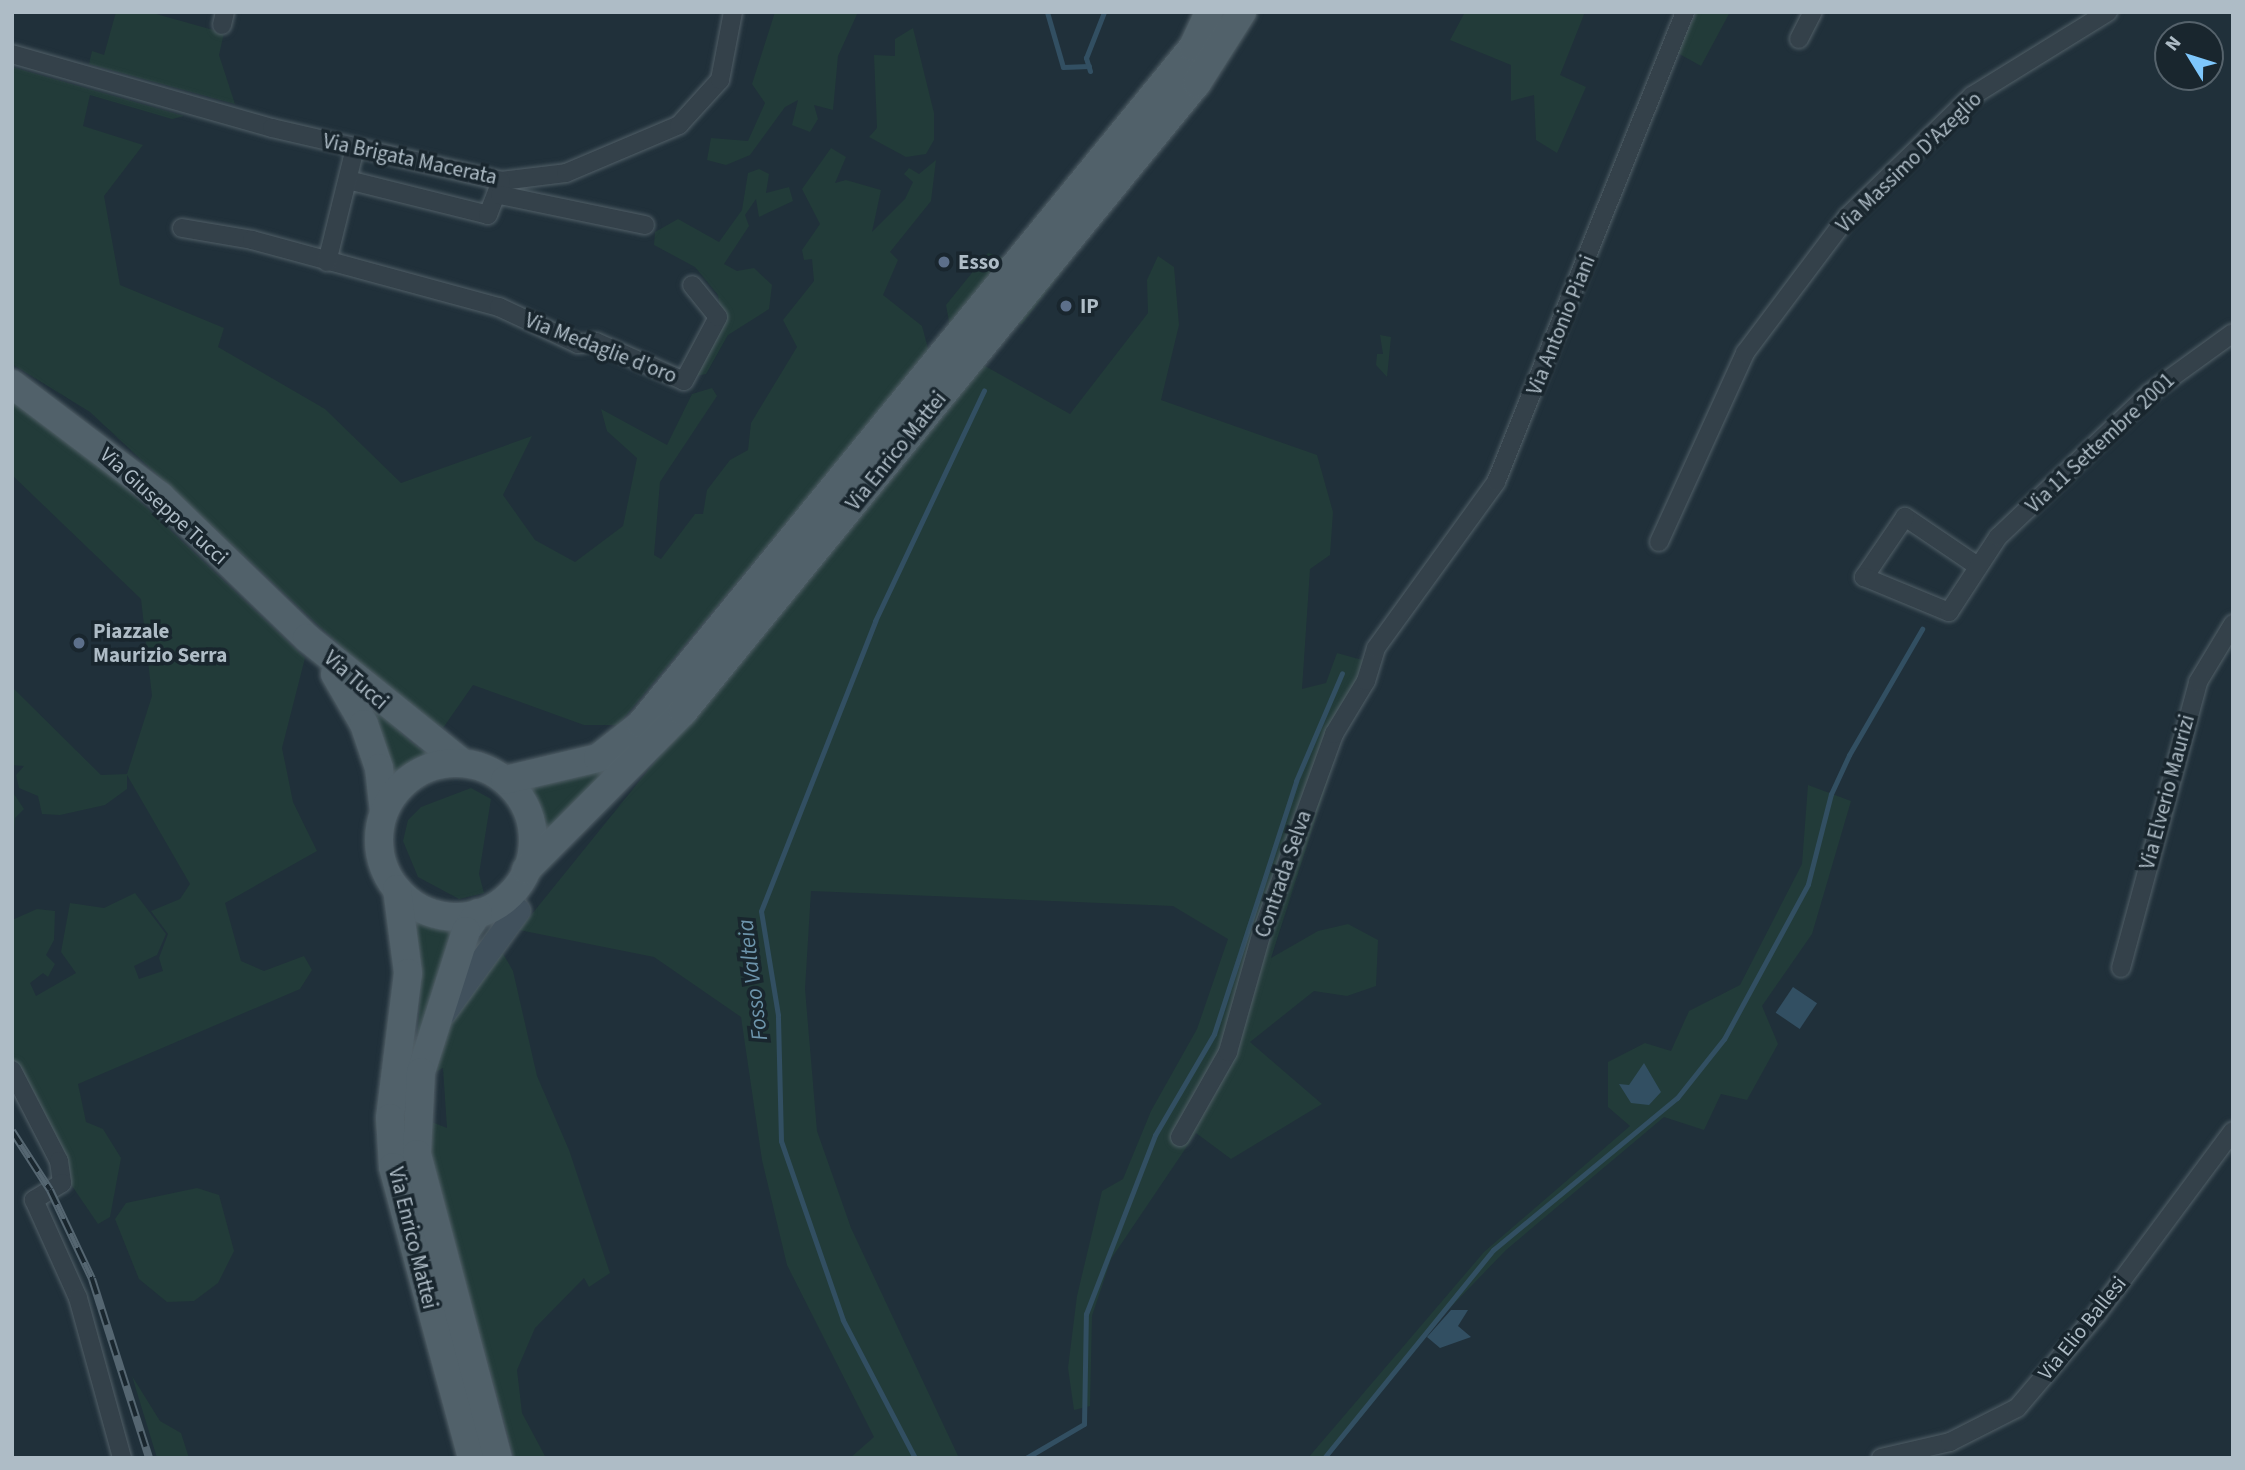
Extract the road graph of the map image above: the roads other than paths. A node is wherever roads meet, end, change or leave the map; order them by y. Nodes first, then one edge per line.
1 (733, 12) edge
2 (1209, 12) edge
3 (1242, 12) edge
4 (1685, 12) edge
5 (1814, 12) edge
6 (2108, 12) edge
7 (1799, 39) dead end
8 (12, 54) edge
9 (355, 148) junction
10 (348, 180) junction
11 (501, 188) junction
12 (645, 225) dead end
13 (181, 228) dead end
14 (327, 262) junction
15 (692, 285) dead end
16 (2233, 333) edge
17 (12, 384) edge
18 (1659, 542) dead end
19 (1976, 565) junction
20 (1398, 617) joint
21 (2233, 624) edge
22 (307, 638) junction
23 (683, 712) junction
24 (483, 770) junction
25 (383, 812) junction
26 (526, 870) junction
27 (397, 890) junction
28 (499, 907) junction
29 (2122, 968) dead end
30 (431, 1034) junction
31 (12, 1070) edge
32 (2233, 1131) edge
33 (1180, 1137) dead end
34 (122, 1458) edge
35 (472, 1458) edge
36 (498, 1458) edge
37 (1881, 1458) edge

1 - 11 street, Via Brigata Macerata
2 - 24 main road, Via Enrico Mattei
3 - 23 main road, Via Enrico Mattei
4 - 20 street, Via Antonio Piani
5 - 7 street
6 - 18 street, Via Massimo D'Azeglio
8 - 9 street, Via Brigata Macerata
9 - 10 street
9 - 11 street, Via Brigata Macerata
10 - 11 street
10 - 14 street
11 - 12 street
13 - 14 street, Via Medaglie d'oro
14 - 15 street, Via Medaglie d'oro
16 - 19 street, Via 11 Settembre 2001
17 - 22 main road, Via Giuseppe Tucci
19 - 19 street, Via 11 Settembre 2001
20 - 33 street, Contrada Selva
21 - 29 street, Via Elverio Maurizi
22 - 24 main road, Via Tucci
22 - 25 main road, Via Tucci
23 - 26 main road, Via Enrico Mattei
23 - 28 main road
24 - 25 main road
24 - 26 main road
25 - 27 main road
26 - 28 main road
27 - 28 main road
27 - 35 main road, Via Enrico Mattei
28 - 30 main road, Via Enrico Mattei
28 - 30 main road
30 - 36 main road, Via Enrico Mattei
31 - 34 street
32 - 37 street, Via Elio Ballesi

